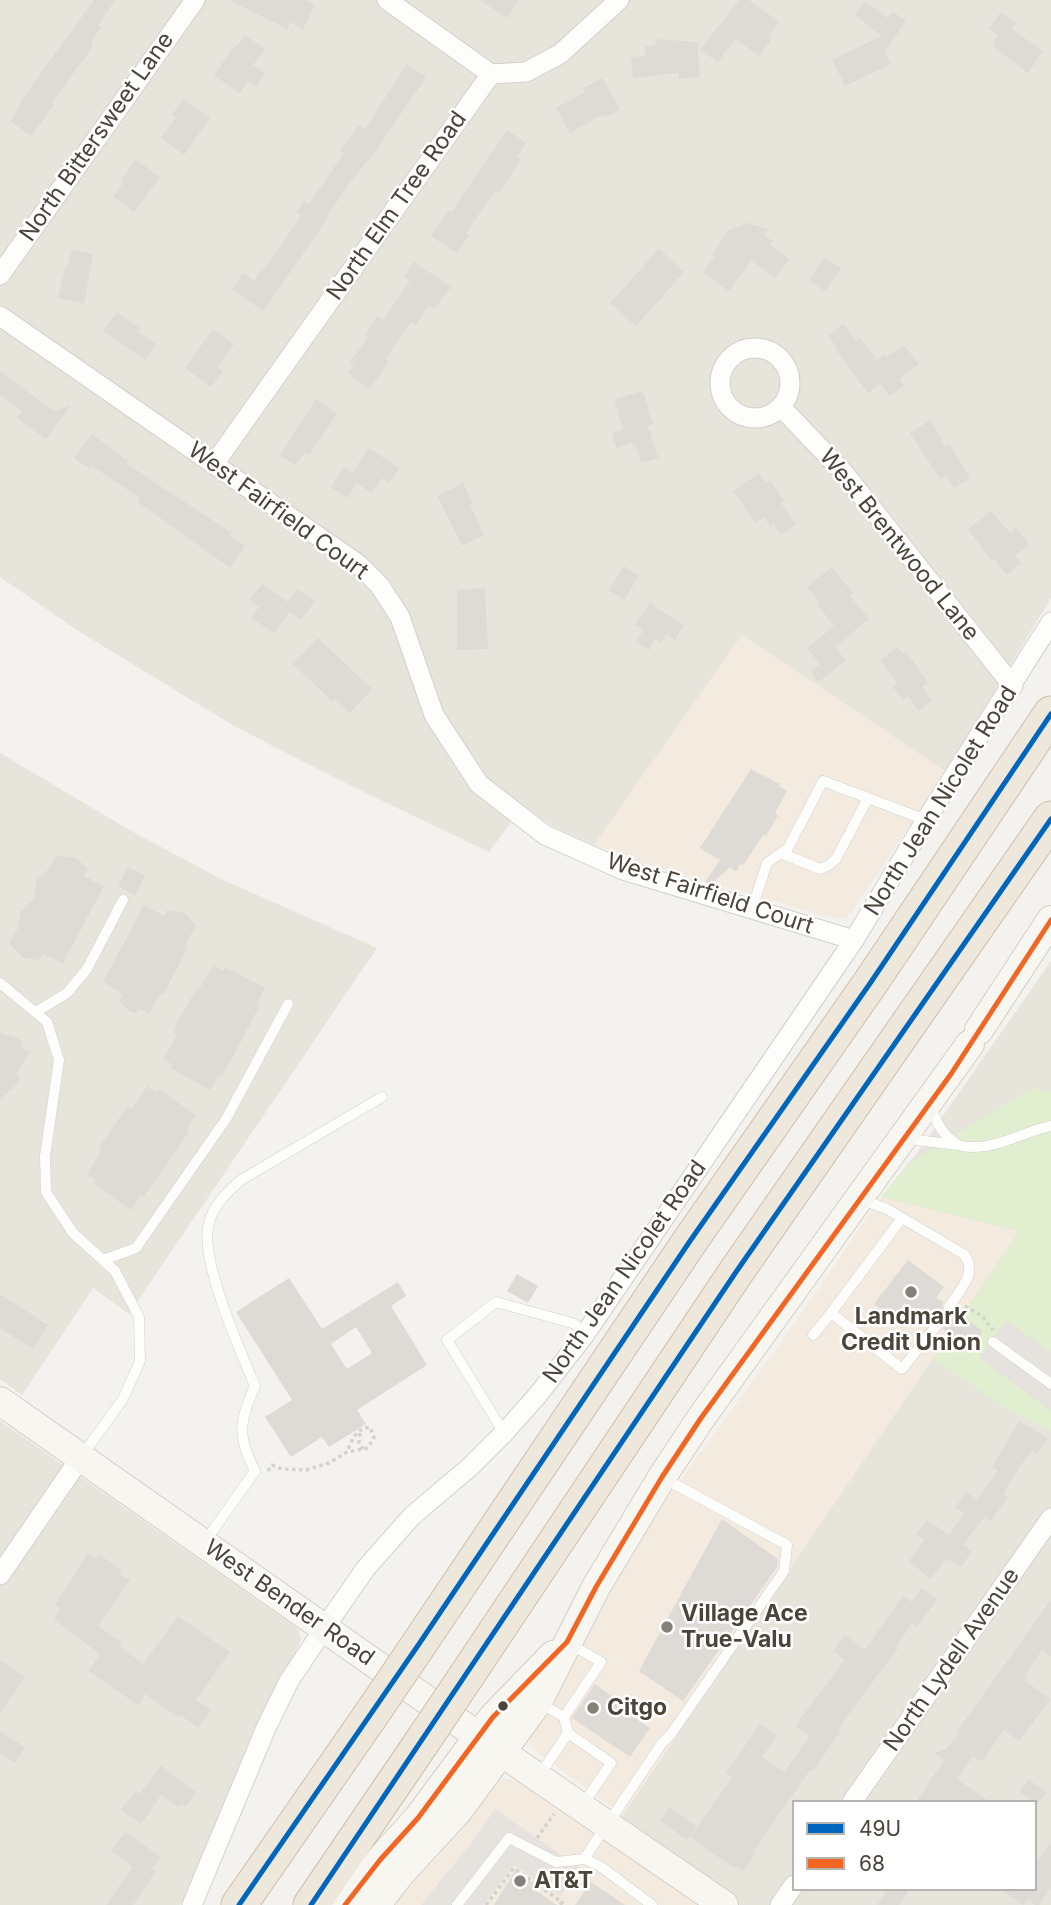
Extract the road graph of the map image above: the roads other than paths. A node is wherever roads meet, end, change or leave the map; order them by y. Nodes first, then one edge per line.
1 (195, 0) edge
2 (387, 0) edge
3 (619, 0) edge
4 (491, 74) junction
5 (0, 275) edge
6 (0, 316) edge
7 (781, 407) dead end
8 (214, 464) junction
9 (1051, 622) edge
10 (1013, 686) junction
11 (1051, 714) edge
12 (868, 798) junction
13 (1051, 819) edge
14 (926, 820) junction
15 (781, 853) junction
16 (123, 900) dead end
17 (752, 909) junction
18 (1051, 920) edge
19 (854, 940) junction
20 (0, 983) edge
21 (288, 1004) dead end
22 (36, 1012) junction
23 (382, 1097) dead end
24 (930, 1103) junction
25 (1051, 1126) edge
26 (903, 1139) junction
27 (958, 1144) junction
28 (860, 1198) junction
29 (902, 1218) junction
30 (103, 1260) junction
31 (949, 1307) road end
32 (831, 1313) junction
33 (937, 1325) dead end
34 (587, 1332) junction
35 (813, 1335) dead end
36 (993, 1342) road end
37 (1051, 1384) edge
38 (0, 1401) edge
39 (504, 1433) junction
40 (81, 1457) junction
41 (662, 1477) junction
42 (1051, 1518) edge
43 (204, 1543) junction
44 (0, 1575) edge
45 (325, 1627) junction
46 (567, 1642) junction
47 (538, 1702) junction
48 (564, 1717) junction
49 (568, 1733) junction
50 (490, 1744) junction
51 (538, 1777) junction
52 (853, 1800) edge
53 (582, 1806) junction
54 (610, 1826) junction
55 (584, 1859) junction
56 (792, 1888) edge
57 (708, 1897) edge
58 (192, 1905) edge
59 (239, 1905) edge
60 (311, 1905) edge
61 (345, 1905) edge
62 (376, 1905) edge
63 (457, 1905) edge
64 (652, 1905) edge
65 (780, 1905) edge

1 - 5 street, North Bittersweet Lane
2 - 4 street
3 - 4 street
4 - 8 street, North Elm Tree Road
6 - 8 street, West Fairfield Court
7 - 10 street, West Brentwood Lane
8 - 17 street, West Fairfield Court
9 - 10 street, North Jean Nicolet Road
10 - 14 street, North Jean Nicolet Road
11 - 59 highway, bridge
12 - 14 lane
12 - 15 lane
12 - 15 lane
13 - 60 highway, bridge
14 - 19 street, North Jean Nicolet Road
15 - 17 lane
16 - 22 lane
17 - 19 street, West Fairfield Court
18 - 24 main road
19 - 34 street, North Jean Nicolet Road
20 - 22 lane
21 - 30 lane
22 - 30 lane
23 - 43 lane
24 - 26 main road
24 - 27 lane
25 - 27 lane
26 - 27 lane
26 - 28 main road
28 - 29 lane
28 - 41 main road
29 - 31 lane
29 - 32 lane
30 - 40 lane
32 - 33 lane
32 - 35 lane
34 - 39 street, North Jean Nicolet Road
34 - 39 lane
36 - 37 lane
38 - 40 main road, West Bender Road
39 - 45 street, North Jean Nicolet Road
40 - 43 main road, West Bender Road
40 - 44 street
41 - 46 main road
41 - 54 lane
42 - 52 street, North Lydell Avenue
43 - 45 main road, West Bender Road
45 - 50 main road, West Bender Road
45 - 58 street, North Jean Nicolet Road
46 - 47 main road
46 - 48 lane
46 - 50 main road
47 - 48 lane
47 - 50 main road
48 - 49 lane
49 - 51 lane
49 - 53 lane
50 - 51 main road, West Bender Road
50 - 61 main road
50 - 62 main road
51 - 53 main road, West Bender Road
53 - 54 main road, West Bender Road
54 - 55 lane
54 - 57 main road, West Bender Road
55 - 63 lane
55 - 64 lane
56 - 65 street

